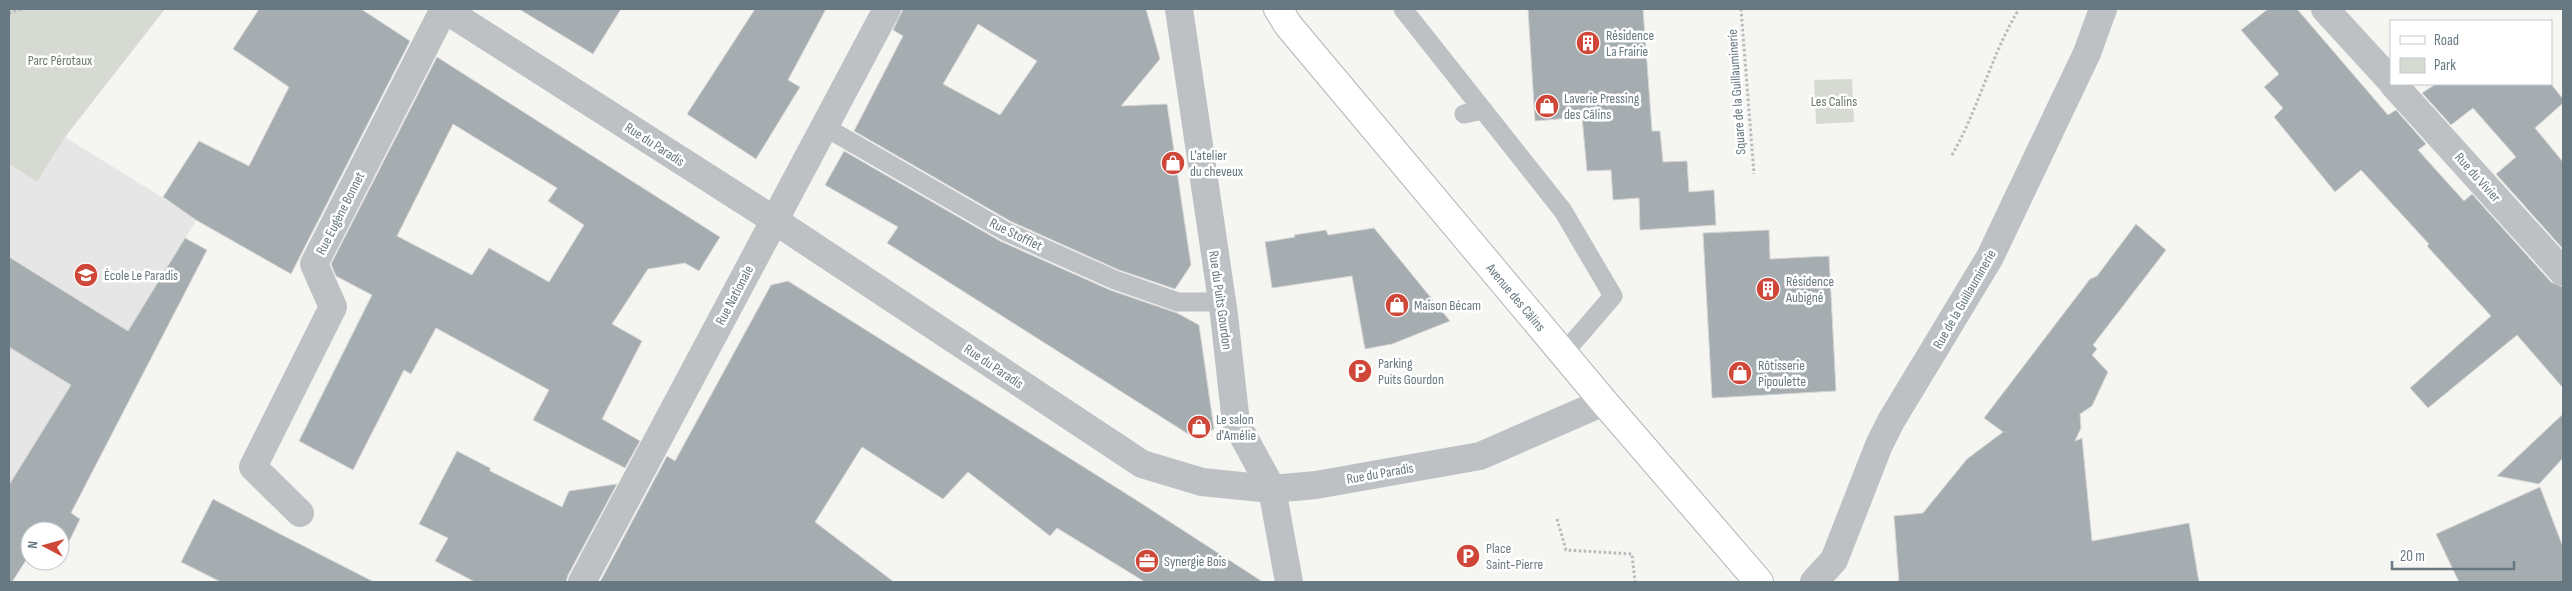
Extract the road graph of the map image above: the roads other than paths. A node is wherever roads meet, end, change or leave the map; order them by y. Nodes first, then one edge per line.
1 (444, 9) edge
2 (887, 9) edge
3 (1179, 9) edge
4 (1278, 9) edge
5 (1403, 9) edge
6 (2103, 9) edge
7 (2325, 9) edge
8 (2390, 80) edge
9 (2395, 85) edge
10 (1482, 110) junction
11 (1464, 114) dead end
12 (825, 127) junction
13 (774, 220) junction
14 (2563, 272) edge
15 (1222, 302) junction
16 (1564, 354) junction
17 (1604, 402) junction
18 (1272, 489) junction
19 (300, 513) dead end
20 (582, 582) edge
21 (1288, 582) edge
22 (1759, 582) edge
23 (1814, 582) edge

1 - 13 street, Rue du Paradis
1 - 19 street, Rue Eugène Bonnet
2 - 12 street, Rue Nationale
3 - 15 street, Rue du Puits Gourdon
4 - 16 main road, Avenue des Câlins
5 - 10 lane
6 - 23 street, Rue de la Guillauminerie
7 - 8 street, Rue du Vivier
9 - 14 street, Rue du Vivier
10 - 11 lane
10 - 16 lane
12 - 13 street, Rue Nationale
12 - 15 lane, Rue Stofflet
13 - 18 street, Rue du Paradis
13 - 20 street, Rue Nationale
15 - 18 street, Rue du Puits Gourdon
16 - 17 main road, Avenue des Câlins
17 - 18 street, Rue du Paradis
17 - 22 main road, Avenue des Câlins
18 - 21 street, Rue du Puits Gourdon

